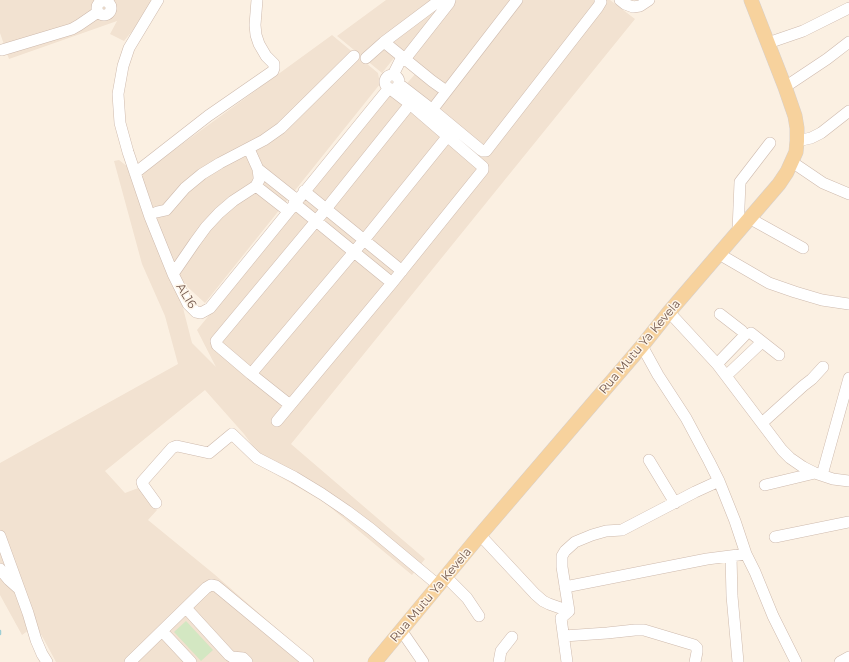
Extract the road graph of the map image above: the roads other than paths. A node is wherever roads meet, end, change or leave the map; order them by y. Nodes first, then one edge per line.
1 (119, 0) edge
2 (158, 0) edge
3 (257, 0) edge
4 (440, 0) edge
5 (450, 0) edge
6 (517, 0) edge
7 (600, 0) edge
8 (620, 0) edge
9 (649, 0) edge
10 (751, 0) edge
11 (99, 5) edge
12 (849, 8) edge
13 (384, 42) junction
14 (849, 42) edge
15 (768, 44) junction
16 (2, 50) dead end
17 (354, 56) dead end
18 (366, 58) dead end
19 (406, 59) junction
20 (395, 82) junction
21 (785, 87) junction
22 (446, 91) junction
23 (410, 104) junction
24 (432, 110) junction
25 (849, 111) edge
26 (447, 137) junction
27 (797, 141) junction
28 (770, 143) dead end
29 (249, 149) junction
30 (792, 162) junction
31 (258, 168) junction
32 (135, 173) junction
33 (256, 186) junction
34 (849, 194) edge
35 (296, 202) junction
36 (326, 209) junction
37 (157, 212) dead end
38 (749, 218) junction
39 (316, 221) junction
40 (738, 231) junction
41 (364, 240) junction
42 (803, 248) dead end
43 (354, 252) junction
44 (719, 254) junction
45 (402, 271) junction
46 (173, 274) junction
47 (392, 283) junction
48 (849, 304) edge
49 (669, 312) junction
50 (720, 314) dead end
51 (750, 333) dead end
52 (766, 342) junction
53 (642, 346) junction
54 (779, 354) dead end
55 (718, 364) junction
56 (823, 367) dead end
57 (251, 374) junction
58 (726, 376) junction
59 (849, 378) edge
60 (290, 405) junction
61 (277, 421) dead end
62 (762, 423) junction
63 (649, 460) dead end
64 (819, 474) junction
65 (719, 481) junction
66 (849, 481) edge
67 (765, 484) dead end
68 (156, 503) dead end
69 (675, 503) junction
70 (849, 522) edge
71 (480, 535) junction
72 (0, 536) edge
73 (775, 537) dead end
74 (746, 554) junction
75 (731, 556) junction
76 (0, 569) edge
77 (442, 581) junction
78 (565, 587) junction
79 (20, 590) junction
80 (186, 608) junction
81 (569, 611) junction
82 (479, 616) dead end
83 (162, 630) junction
84 (401, 630) junction
85 (564, 636) junction
86 (512, 637) dead end
87 (849, 657) edge
88 (136, 660) edge
89 (47, 662) edge
90 (191, 662) edge
91 (247, 662) edge
92 (308, 662) edge
93 (375, 662) edge
94 (423, 662) edge
95 (499, 662) edge
96 (568, 662) edge
97 (695, 662) edge
98 (738, 662) edge
99 (796, 662) edge
100 (840, 662) edge

1 - 11 street
2 - 32 street, AL16
3 - 32 street
4 - 13 street
5 - 19 street, AL16
6 - 22 street
7 - 24 street
8 - 9 street
10 - 15 main road, Rua Mutu Ya Kevela
11 - 16 street
12 - 15 street
13 - 18 street
13 - 19 street
14 - 21 street
15 - 21 main road, Rua Mutu Ya Kevela
17 - 29 street
19 - 20 street, AL16
19 - 22 street
20 - 23 street
20 - 24 street
20 - 35 street, AL16
21 - 27 main road, Rua Mutu Ya Kevela
22 - 24 street
23 - 26 street
23 - 36 street
25 - 27 street
26 - 41 street
26 - 45 street
27 - 30 main road, Rua Mutu Ya Kevela
28 - 40 street
29 - 31 street
29 - 37 street
30 - 34 street
30 - 38 main road, Rua Mutu Ya Kevela
31 - 33 street
31 - 35 street
32 - 46 street, AL16
33 - 35 street
33 - 46 street
35 - 36 street
35 - 39 street
35 - 46 street, AL16
36 - 39 street
36 - 41 street
38 - 40 main road, Rua Mutu Ya Kevela
38 - 42 street
39 - 43 street
39 - 57 street
40 - 44 main road, Rua Mutu Ya Kevela
41 - 43 street
41 - 45 street
43 - 47 street
43 - 57 street
44 - 48 street
44 - 49 main road, Rua Mutu Ya Kevela
45 - 47 street
47 - 60 street
49 - 53 main road, Rua Mutu Ya Kevela
49 - 55 street
50 - 55 street
51 - 52 street
52 - 54 street
52 - 58 street
53 - 65 street
53 - 71 main road, Rua Mutu Ya Kevela
55 - 58 street
56 - 62 street
57 - 60 street
58 - 62 street
59 - 64 street
60 - 61 street
62 - 64 street
63 - 69 street
64 - 66 street
64 - 67 street
65 - 69 street
65 - 74 street
68 - 77 street
69 - 78 street
70 - 73 street
71 - 77 main road, Rua Mutu Ya Kevela
71 - 81 street
72 - 79 street
74 - 75 street
74 - 99 street
75 - 78 street
75 - 98 street
76 - 79 street
77 - 82 street
77 - 84 main road, Rua Mutu Ya Kevela
78 - 81 street
79 - 89 street
80 - 83 street
80 - 91 street
80 - 92 street
81 - 85 street
83 - 88 street
83 - 90 street
84 - 93 main road, Rua Mutu Ya Kevela
84 - 94 street
85 - 96 street
85 - 97 street
86 - 95 street
87 - 100 street

